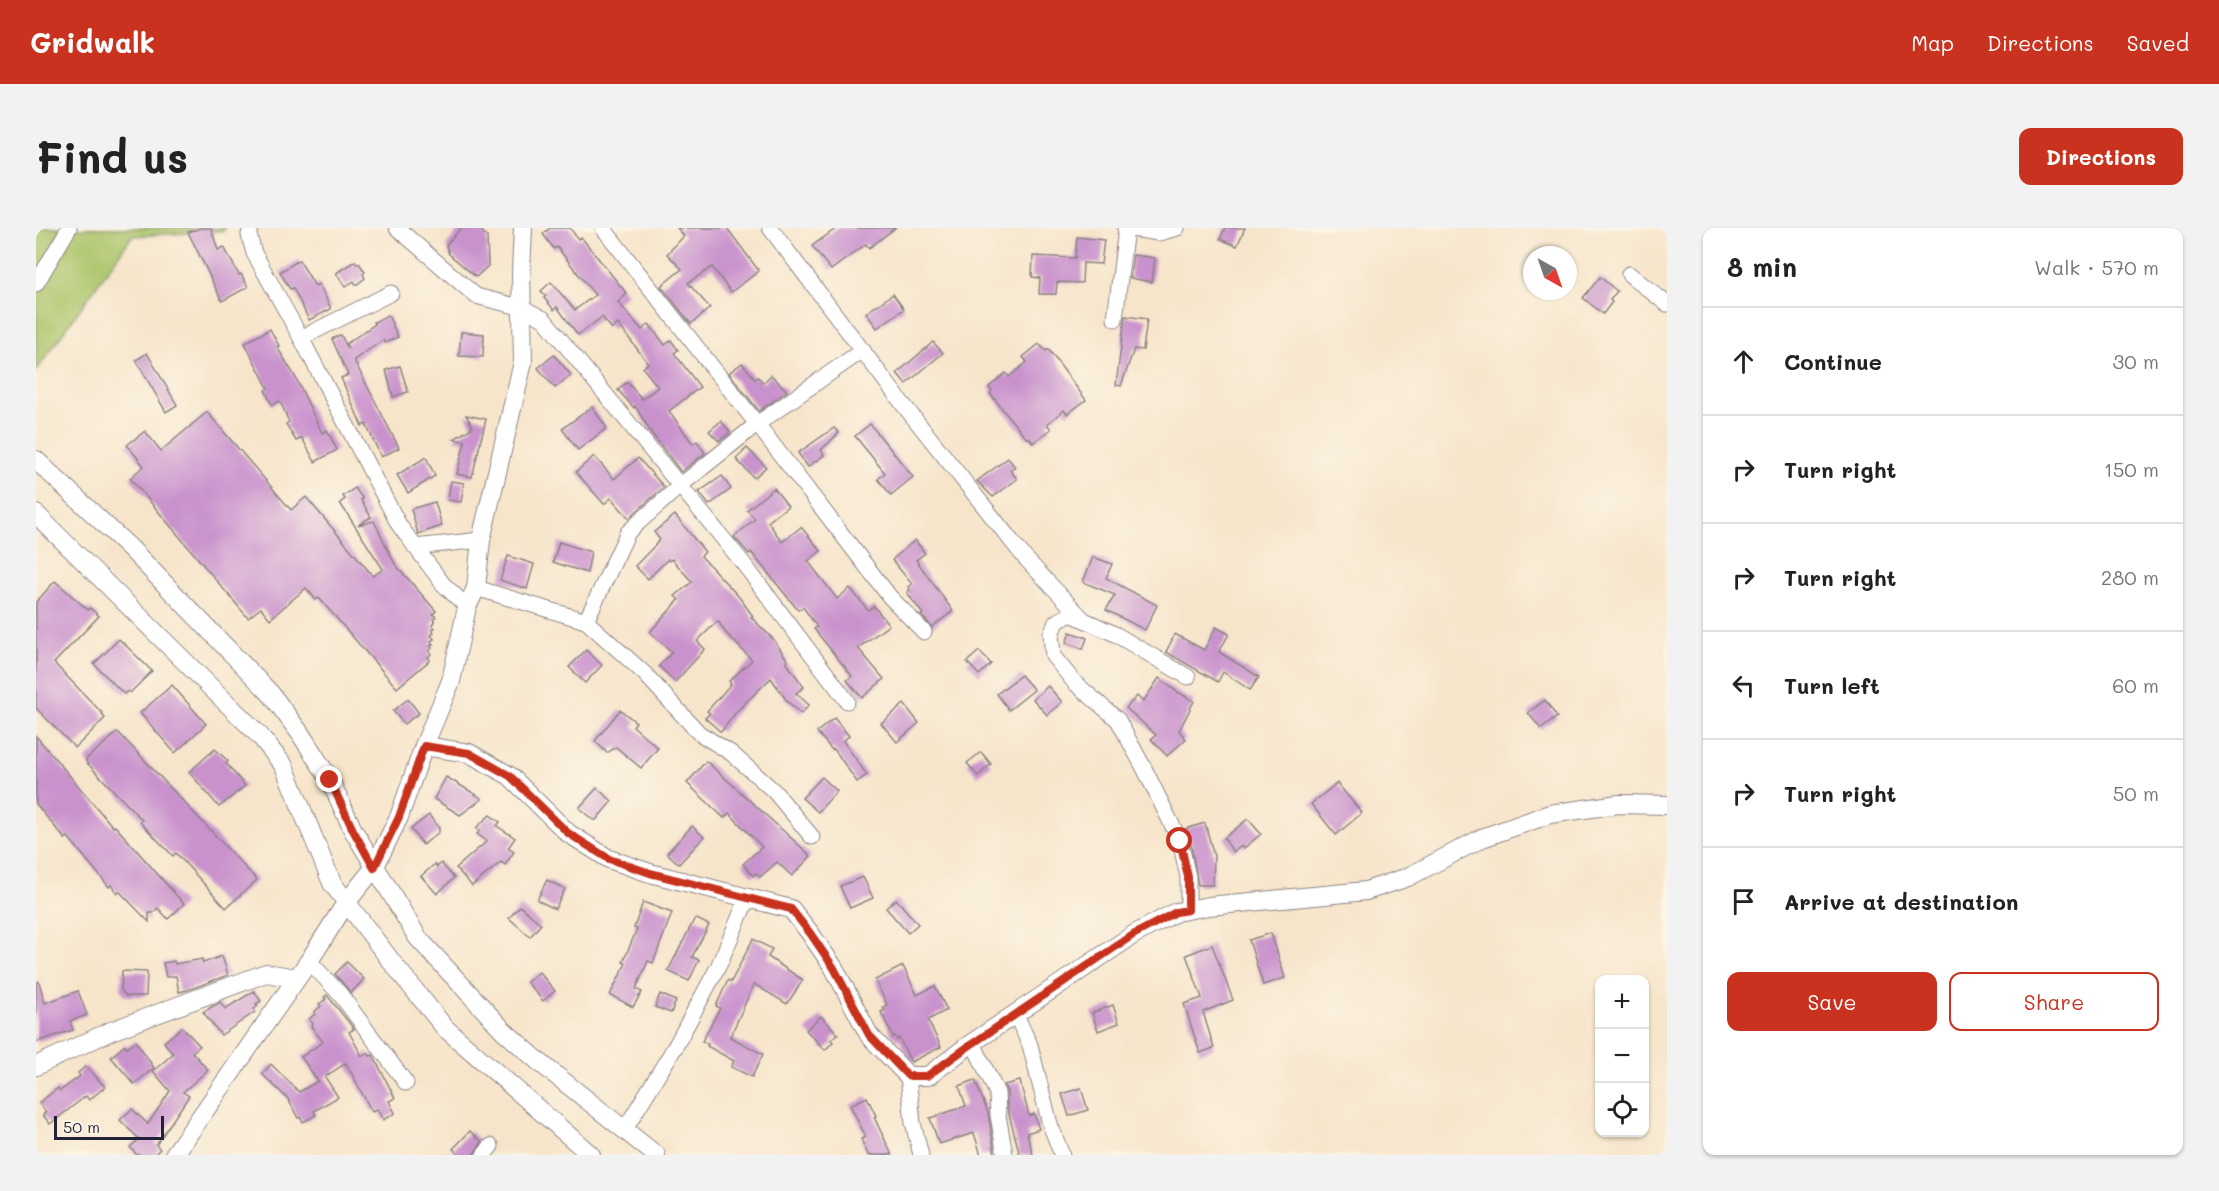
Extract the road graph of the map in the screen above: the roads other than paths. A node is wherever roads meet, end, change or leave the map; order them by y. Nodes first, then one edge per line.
1 (69, 228) edge
2 (251, 228) edge
3 (397, 228) edge
4 (523, 228) edge
5 (603, 228) edge
6 (770, 228) edge
7 (1126, 228) edge
8 (1177, 228) edge
9 (1629, 274) dead end
10 (36, 284) edge
11 (391, 293) dead end
12 (1667, 304) edge
13 (523, 308) junction
14 (1115, 319) dead end
15 (301, 338) junction
16 (863, 350) junction
17 (757, 424) junction
18 (36, 460) edge
19 (681, 485) junction
20 (36, 514) edge
21 (482, 540) junction
22 (415, 547) junction
23 (476, 588) junction
24 (467, 607) junction
25 (1083, 619) junction
26 (586, 621) junction
27 (924, 632) dead end
28 (1188, 677) dead end
29 (847, 701) dead end
30 (424, 746) junction
31 (1667, 805) edge
32 (812, 837) dead end
33 (369, 875) junction
34 (748, 897) junction
35 (349, 900) junction
36 (1188, 910) junction
37 (309, 961) junction
38 (296, 978) junction
39 (1016, 1014) junction
40 (973, 1043) junction
41 (36, 1066) edge
42 (908, 1076) junction
43 (406, 1083) dead end
44 (625, 1129) junction
45 (174, 1155) edge
46 (591, 1155) edge
47 (656, 1155) edge
48 (921, 1155) edge
49 (1005, 1155) edge
50 (1062, 1155) edge

1 - 10 street
2 - 15 street
3 - 13 street
4 - 13 street
5 - 17 street
6 - 16 street
7 - 8 street
7 - 14 street
9 - 12 street
11 - 15 street
13 - 19 street
13 - 21 street
15 - 22 street
16 - 17 street
16 - 25 street
17 - 19 street
17 - 27 street
18 - 33 street
19 - 26 street
19 - 29 street
20 - 35 street
21 - 22 street
21 - 23 street
22 - 24 street
23 - 24 street
23 - 26 street
24 - 30 street
25 - 28 street
25 - 36 street
26 - 32 street
30 - 33 street
30 - 34 street
31 - 36 street
33 - 35 street
33 - 44 street
34 - 42 street
34 - 44 street
35 - 37 street
35 - 46 street
36 - 39 street
37 - 38 street
37 - 43 street
38 - 41 street
38 - 45 street
39 - 40 street
39 - 50 street
40 - 42 street
40 - 49 street
42 - 48 street
44 - 47 street

